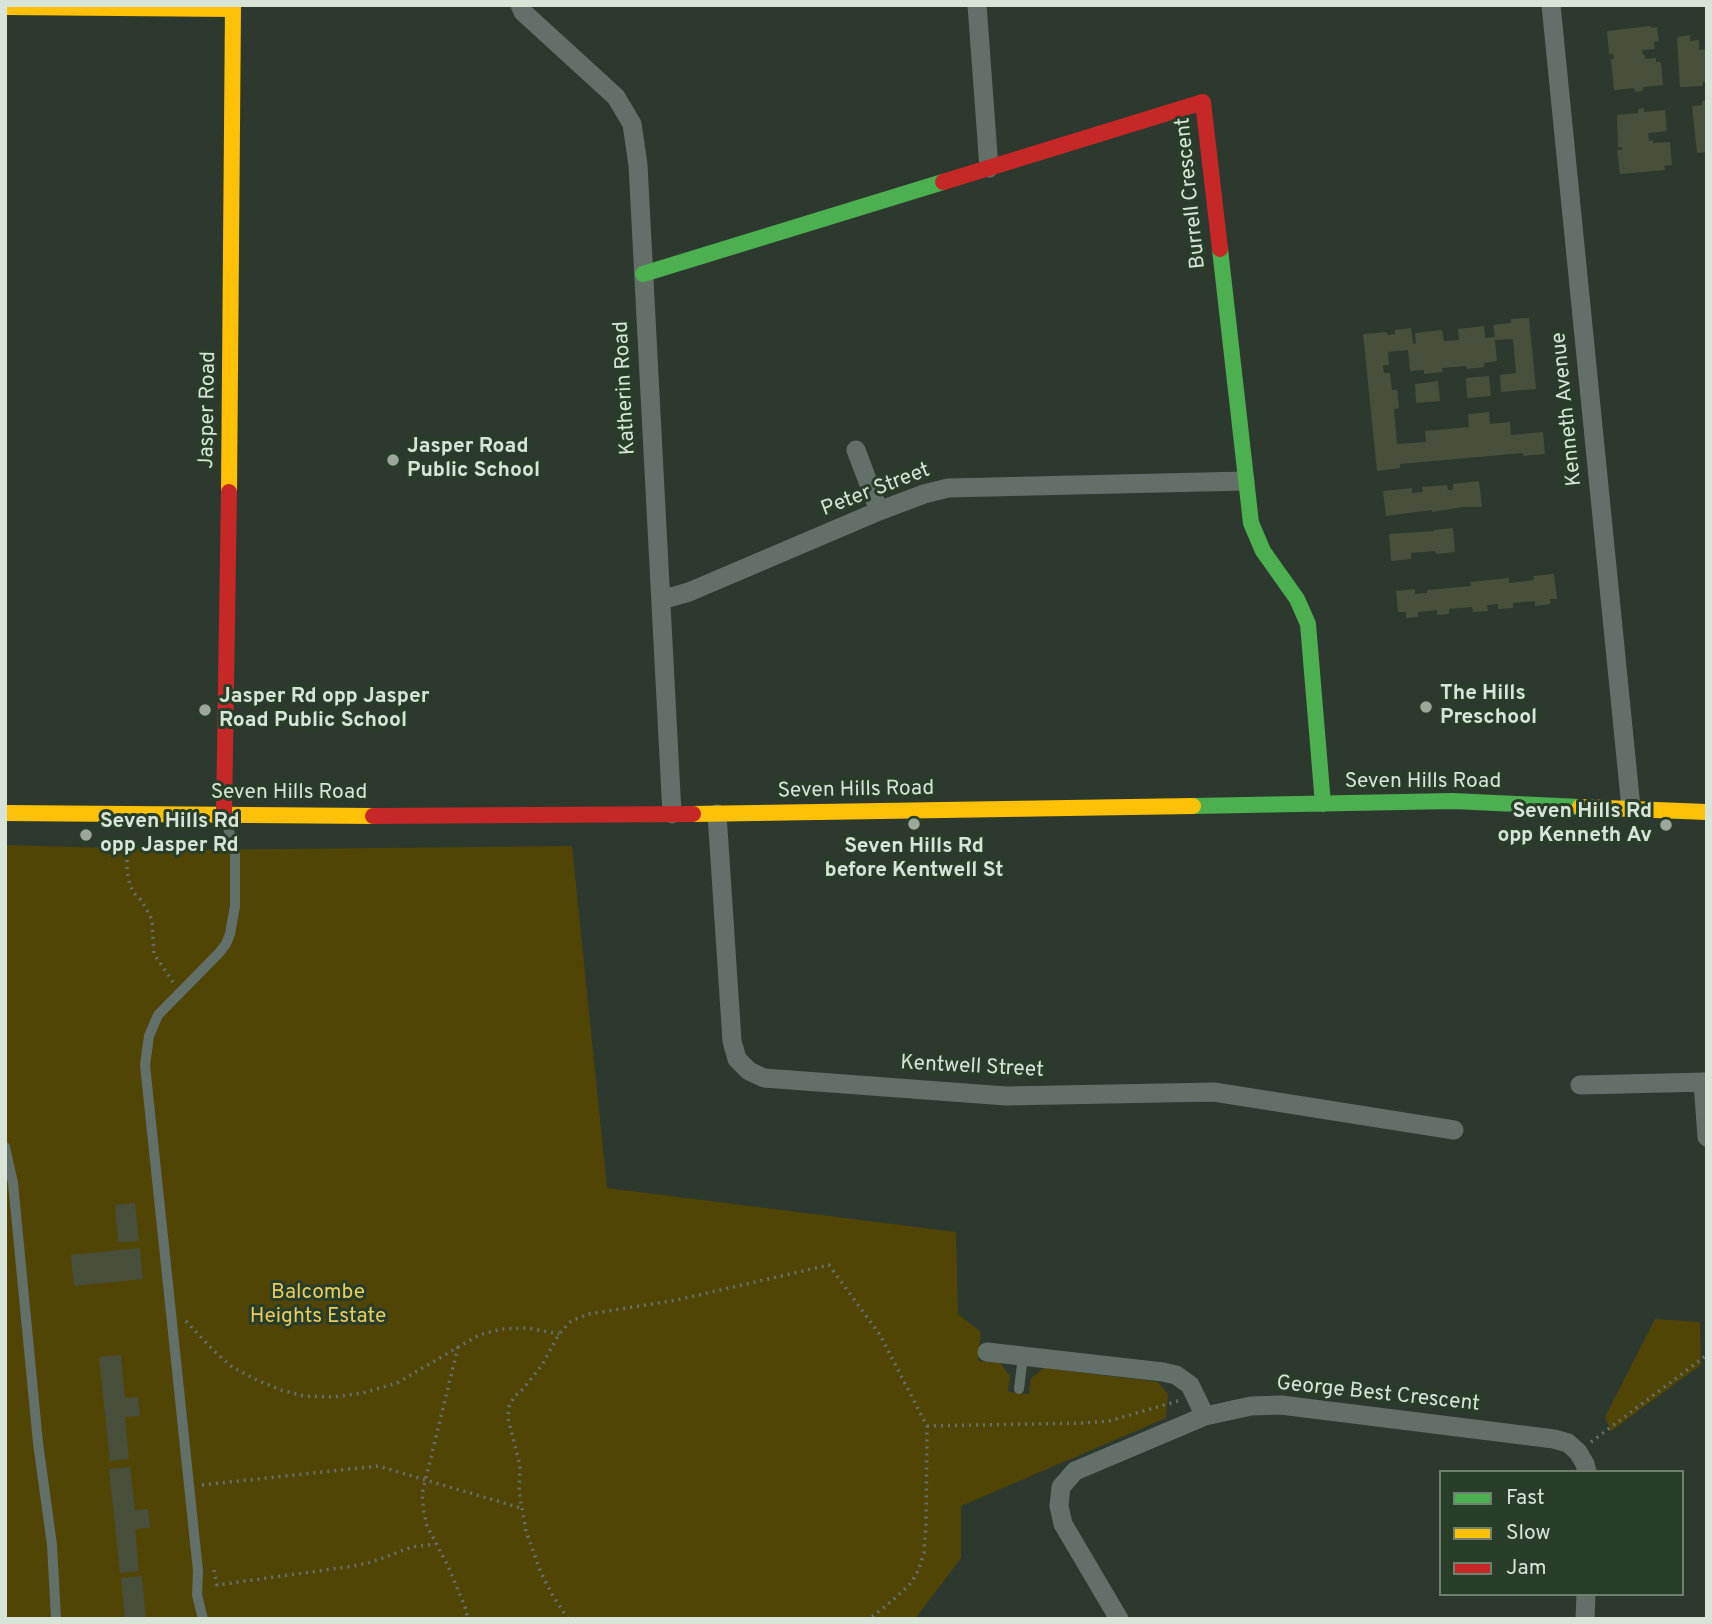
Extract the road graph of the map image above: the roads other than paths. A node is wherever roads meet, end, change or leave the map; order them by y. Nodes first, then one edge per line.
1 (520, 5) edge
2 (976, 5) edge
3 (1551, 5) edge
4 (5, 7) edge
5 (233, 7) edge
6 (989, 168) junction
7 (643, 274) junction
8 (856, 450) dead end
9 (1245, 481) junction
10 (879, 511) junction
11 (661, 600) junction
12 (1323, 804) junction
13 (1631, 808) junction
14 (1707, 812) edge
15 (5, 813) edge
16 (224, 814) junction
17 (672, 814) junction
18 (718, 814) junction
19 (1705, 1082) edge
20 (1580, 1085) dead end
21 (1454, 1130) dead end
22 (1707, 1137) edge
23 (5, 1147) edge
24 (987, 1352) dead end
25 (1023, 1356) junction
26 (1019, 1389) dead end
27 (1205, 1416) junction
28 (1586, 1470) edge
29 (1586, 1596) edge
30 (56, 1619) edge
31 (203, 1619) edge
32 (1119, 1619) edge
33 (1586, 1619) edge

1 - 7 street, Katherin Road
2 - 6 street
3 - 13 street, Kenneth Avenue
4 - 5 street
5 - 16 street, Jasper Road
6 - 7 street, Burrell Crescent
6 - 9 street, Burrell Crescent
7 - 11 street, Katherin Road
8 - 10 street
9 - 10 street, Peter Street
9 - 12 street, Burrell Crescent
10 - 11 street, Peter Street
11 - 17 street, Katherin Road
12 - 13 street, Seven Hills Road
12 - 18 street, Seven Hills Road
13 - 14 street, Seven Hills Road
15 - 16 street, Seven Hills Road
16 - 17 street, Seven Hills Road
16 - 31 lane
17 - 18 street, Seven Hills Road
18 - 21 street, Kentwell Street
19 - 20 street
19 - 22 street
23 - 30 lane
24 - 25 street
25 - 26 lane
25 - 27 street
27 - 28 street, George Best Crescent
27 - 32 street, George Best Crescent
29 - 33 street

